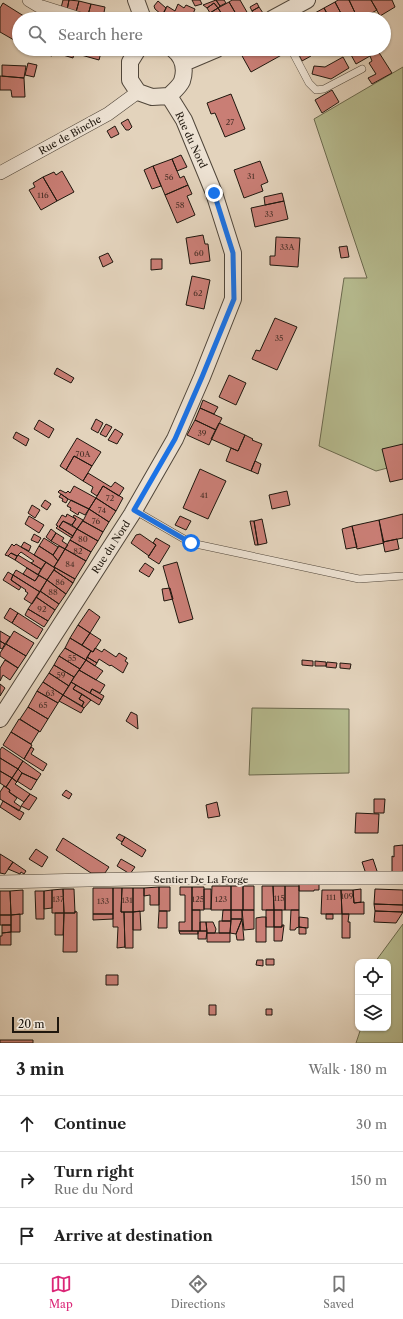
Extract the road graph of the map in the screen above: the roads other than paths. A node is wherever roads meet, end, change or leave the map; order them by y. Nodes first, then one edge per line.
1 (29, 0) edge
2 (136, 0) edge
3 (307, 0) edge
4 (58, 12) edge
5 (141, 12) edge
6 (286, 12) edge
7 (134, 56) edge
8 (180, 56) edge
9 (200, 56) edge
10 (294, 56) edge
11 (184, 63) junction
12 (362, 69) dead end
13 (138, 92) junction
14 (169, 96) junction
15 (0, 173) edge
16 (134, 510) junction
17 (403, 576) edge
18 (0, 719) edge
19 (403, 878) edge
20 (0, 882) edge

1 - 4 street
2 - 5 street
3 - 6 street
7 - 13 street
8 - 11 street
9 - 11 street
10 - 12 lane
11 - 14 street
13 - 14 street
13 - 15 street, Rue de Binche
14 - 16 street, Rue du Nord
16 - 17 lane
16 - 18 street, Rue du Nord
19 - 20 street, Sentier De La Forge

